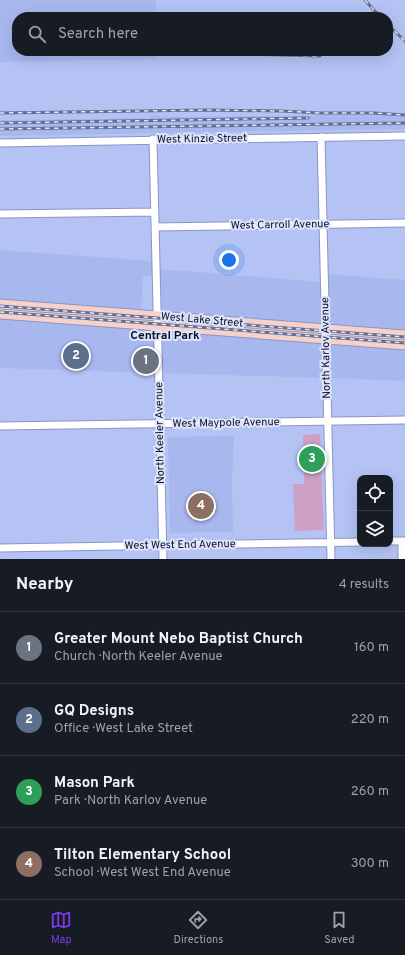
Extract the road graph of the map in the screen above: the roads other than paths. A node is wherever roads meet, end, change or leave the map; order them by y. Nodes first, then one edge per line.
1 (405, 136) edge
2 (321, 137) junction
3 (153, 139) junction
4 (0, 142) edge
5 (155, 212) junction
6 (0, 214) edge
7 (405, 223) edge
8 (323, 225) junction
9 (156, 227) junction
10 (0, 304) edge
11 (0, 309) edge
12 (0, 314) edge
13 (158, 321) junction
14 (326, 334) junction
15 (405, 335) edge
16 (405, 340) edge
17 (405, 345) edge
18 (405, 420) edge
19 (328, 421) junction
20 (160, 424) junction
21 (0, 426) edge
22 (403, 541) edge
23 (331, 542) junction
24 (357, 542) edge
25 (163, 545) junction
26 (0, 548) edge
27 (163, 559) edge
28 (331, 559) edge
29 (402, 559) edge

1 - 2 street, West Kinzie Street
2 - 3 street, West Kinzie Street
2 - 8 street, North Karlov Avenue
3 - 4 street, West Kinzie Street
3 - 5 street, North Keeler Avenue
5 - 6 street
5 - 9 street, North Keeler Avenue
7 - 8 street, West Carroll Avenue
8 - 9 street, West Carroll Avenue
8 - 14 street, North Karlov Avenue
9 - 13 street, North Keeler Avenue
10 - 13 main road, West Lake Street
11 - 13 main road, West Lake Street
12 - 13 main road, West Lake Street
13 - 14 main road, West Lake Street
13 - 20 street, North Keeler Avenue
14 - 15 main road, West Lake Street
14 - 16 main road, West Lake Street
14 - 17 main road, West Lake Street
14 - 19 street, North Karlov Avenue
18 - 19 street, West Maypole Avenue
19 - 20 street, West Maypole Avenue
19 - 23 street, North Karlov Avenue
20 - 21 street, West Maypole Avenue
20 - 25 street, North Keeler Avenue
22 - 29 street
23 - 24 street, West West End Avenue
23 - 25 street, West West End Avenue
23 - 28 street, North Karlov Avenue
25 - 26 street, West West End Avenue
25 - 27 street, North Keeler Avenue

